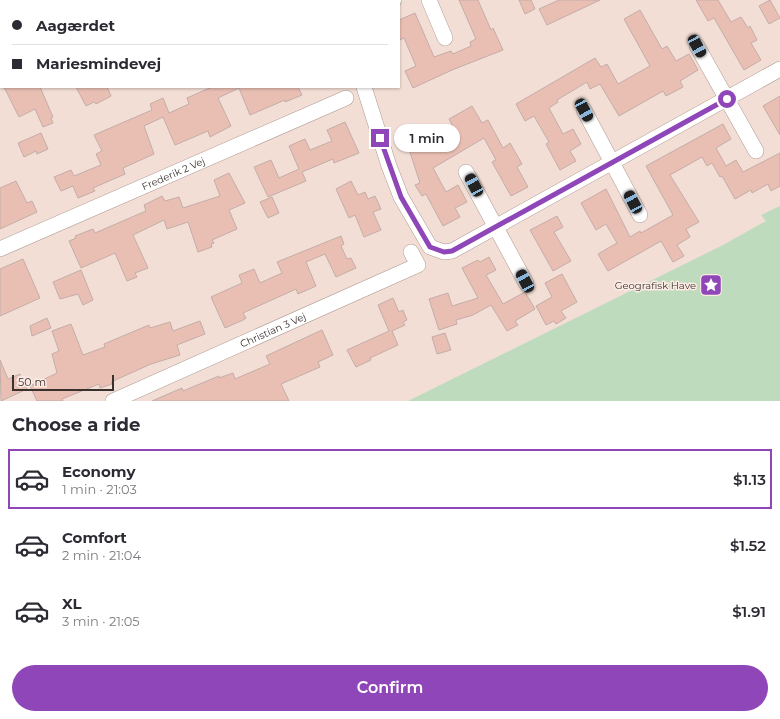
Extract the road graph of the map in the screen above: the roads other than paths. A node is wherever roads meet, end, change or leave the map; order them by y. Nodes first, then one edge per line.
1 (429, 0) edge
2 (445, 38) dead end
3 (697, 46) dead end
4 (780, 69) edge
5 (364, 88) edge
6 (346, 98) dead end
7 (727, 99) junction
8 (584, 110) dead end
9 (756, 151) dead end
10 (612, 163) junction
11 (466, 172) dead end
12 (640, 215) dead end
13 (496, 227) junction
14 (0, 249) edge
15 (411, 252) dead end
16 (526, 283) dead end
17 (113, 401) edge

1 - 2 street
3 - 7 street
4 - 7 street
5 - 13 street
6 - 14 street, Frederik 2 Vej
7 - 9 street
7 - 10 street
8 - 10 street
10 - 12 street
10 - 13 street
11 - 13 street
13 - 16 street
15 - 17 street, Christian 3 Vej

